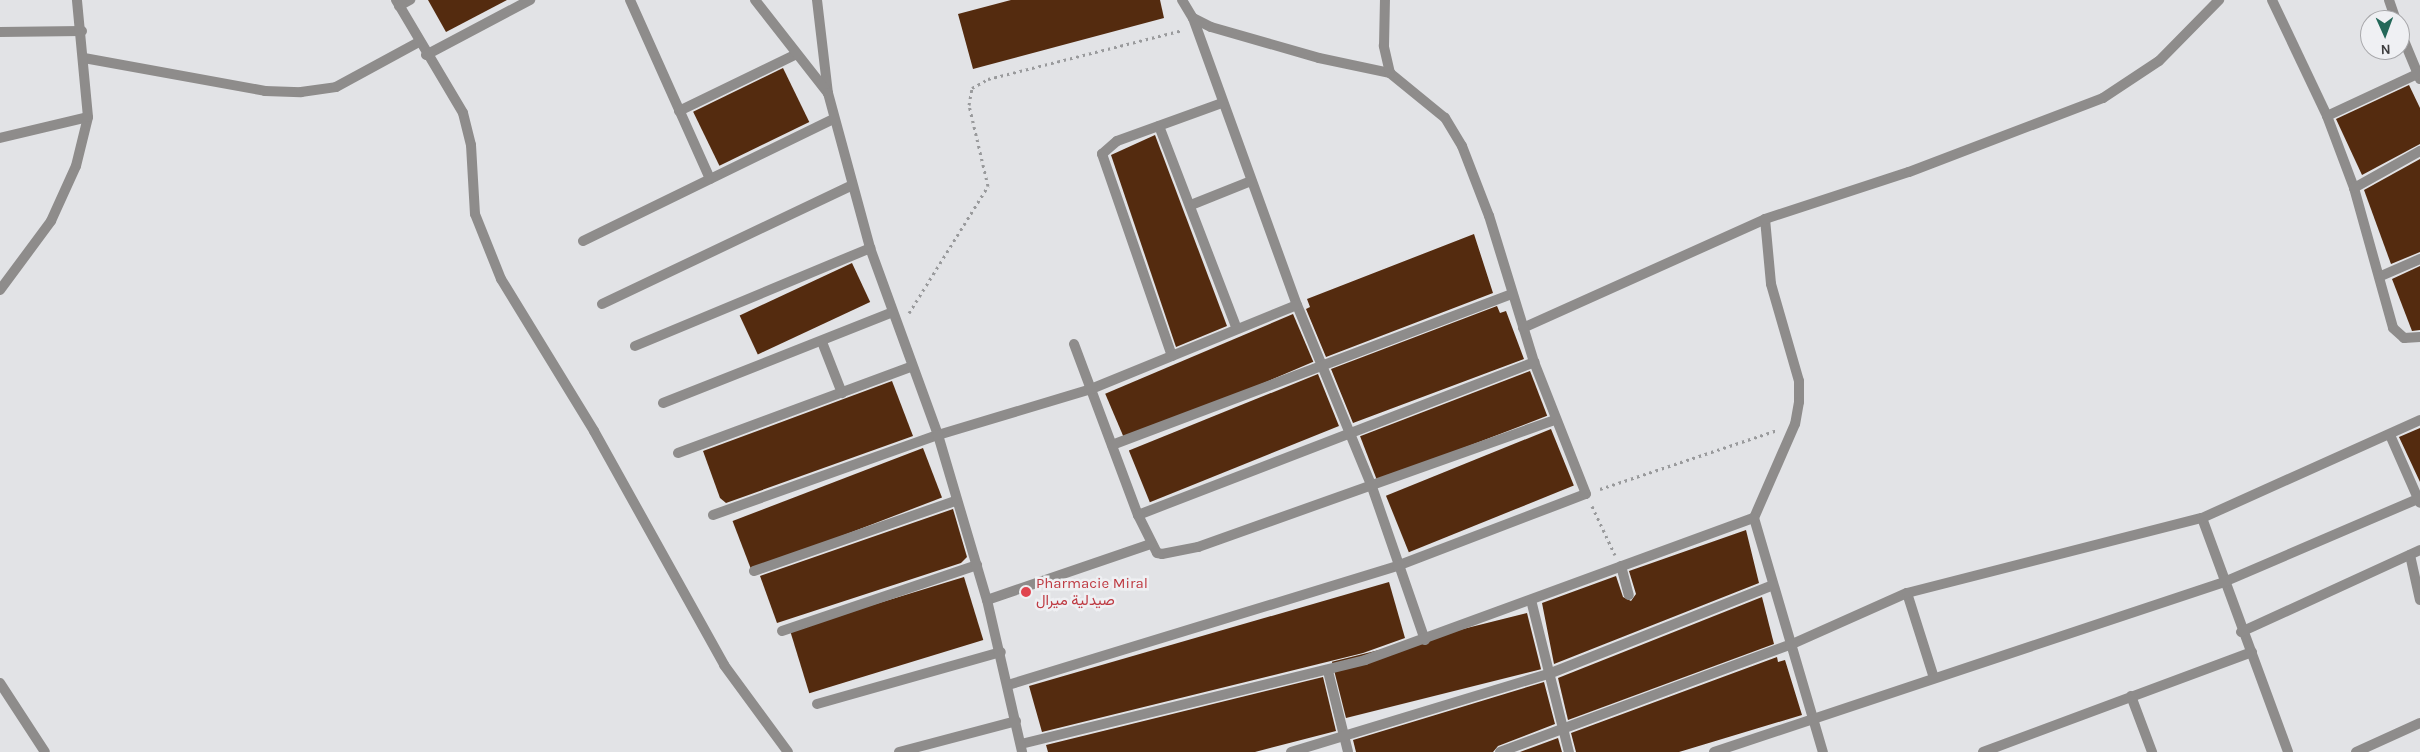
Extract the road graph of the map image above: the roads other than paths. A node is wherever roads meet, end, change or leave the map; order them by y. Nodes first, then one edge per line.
1 (77, 0) edge
2 (410, 0) edge
3 (530, 0) edge
4 (630, 0) edge
5 (755, 0) edge
6 (817, 0) edge
7 (1182, 0) edge
8 (1385, 0) edge
9 (2219, 0) edge
10 (2272, 0) edge
11 (398, 3) edge
12 (1195, 22) junction
13 (82, 31) junction
14 (0, 32) edge
15 (419, 42) junction
16 (426, 55) junction
17 (795, 55) junction
18 (2410, 55) edge
19 (84, 58) junction
20 (1390, 73) junction
21 (2419, 77) edge
22 (828, 93) junction
23 (1222, 103) junction
24 (679, 111) junction
25 (2327, 116) junction
26 (88, 117) junction
27 (833, 119) junction
28 (1159, 126) junction
29 (0, 138) edge
30 (2420, 151) edge
31 (710, 179) junction
32 (1251, 181) junction
33 (851, 186) junction
34 (2354, 188) junction
35 (1191, 205) junction
36 (1765, 219) junction
37 (583, 241) dead end
38 (870, 248) junction
39 (2420, 259) edge
40 (2381, 276) junction
41 (0, 290) edge
42 (1511, 294) junction
43 (602, 304) dead end
44 (1297, 305) junction
45 (893, 312) junction
46 (1523, 328) junction
47 (1238, 329) junction
48 (2420, 337) edge
49 (822, 342) junction
50 (1074, 344) dead end
51 (635, 346) dead end
52 (1172, 356) junction
53 (1534, 362) junction
54 (1322, 365) junction
55 (910, 367) junction
56 (1091, 389) junction
57 (842, 393) junction
58 (663, 403) dead end
59 (1555, 420) junction
60 (2420, 420) edge
61 (1350, 433) junction
62 (938, 435) junction
63 (2390, 435) junction
64 (1112, 445) junction
65 (678, 453) dead end
66 (1372, 487) junction
67 (2419, 500) edge
68 (955, 501) junction
69 (714, 515) dead end
70 (1138, 515) junction
71 (1754, 518) junction
72 (2202, 518) junction
73 (1151, 544) junction
74 (2415, 553) edge
75 (977, 565) junction
76 (1397, 566) junction
77 (1621, 566) junction
78 (754, 571) dead end
79 (2224, 582) junction
80 (1773, 584) junction
81 (1907, 593) junction
82 (1629, 595) dead end
83 (987, 600) junction
84 (1531, 600) junction
85 (2420, 600) edge
86 (782, 631) dead end
87 (2241, 632) junction
88 (1425, 640) junction
89 (1790, 645) junction
90 (1001, 652) junction
91 (2252, 652) junction
92 (1328, 671) junction
93 (1551, 673) junction
94 (1934, 678) junction
95 (0, 683) edge
96 (1008, 685) junction
97 (2131, 696) junction
98 (817, 704) dead end
99 (1016, 721) junction
100 (1813, 721) junction
101 (2420, 723) edge
102 (1565, 731) junction
103 (1345, 739) junction
104 (1021, 748) edge
105 (45, 752) edge
106 (788, 752) edge
107 (899, 752) edge
108 (1291, 752) edge
109 (1348, 752) edge
110 (1500, 752) edge
111 (1569, 752) edge
112 (1714, 752) edge
113 (1823, 752) edge
114 (1983, 752) edge
115 (2152, 752) edge
116 (2288, 752) edge
117 (2356, 752) edge

1 - 13 street
2 - 11 street
3 - 16 street
4 - 24 street
5 - 17 street
6 - 22 street
7 - 12 street
8 - 20 street
9 - 36 street
10 - 25 street
11 - 15 street
12 - 20 street
12 - 23 street
13 - 14 street
13 - 19 street
15 - 16 street
15 - 19 street
16 - 106 street
17 - 22 street
17 - 24 street
18 - 21 street
19 - 26 street
20 - 42 street
21 - 25 street
22 - 27 street
23 - 28 street
23 - 32 street
24 - 31 street
25 - 34 street
26 - 29 street
26 - 41 street
27 - 31 street
27 - 33 street
28 - 35 street
28 - 52 street
30 - 34 street
31 - 37 street
32 - 35 street
32 - 44 street
33 - 38 street
33 - 43 street
34 - 40 street
35 - 47 street
36 - 46 street
36 - 71 street
38 - 45 street
38 - 51 street
39 - 40 street
40 - 48 street
42 - 46 street
42 - 54 street
44 - 47 street
44 - 54 street
45 - 49 street
45 - 55 street
46 - 53 street
47 - 52 street
49 - 57 street
49 - 58 street
50 - 56 street
52 - 56 street
53 - 59 street
53 - 61 street
54 - 61 street
54 - 64 street
55 - 57 street
55 - 62 street
56 - 62 street
56 - 64 street
57 - 65 street
59 - 66 street
59 - 76 street
60 - 63 street
61 - 66 street
61 - 70 street
62 - 68 street
62 - 69 street
63 - 67 street
63 - 72 street
64 - 70 street
66 - 73 street
66 - 76 street
67 - 79 street
68 - 75 street
68 - 78 street
70 - 73 street
71 - 77 street
71 - 80 street
72 - 79 street
72 - 81 street
73 - 83 street
74 - 85 street
74 - 87 street
75 - 83 street
75 - 86 street
76 - 88 street
76 - 96 street
77 - 82 street
77 - 84 street
79 - 87 street
79 - 94 street
80 - 89 street
80 - 93 street
81 - 89 street
81 - 94 street
83 - 90 street
84 - 88 street
84 - 93 street
87 - 91 street
88 - 92 street
89 - 100 street
89 - 102 street
90 - 96 street
90 - 98 street
91 - 97 street
91 - 116 street
92 - 103 street
92 - 104 street
93 - 102 street
93 - 103 street
94 - 100 street
95 - 105 street
96 - 99 street
97 - 114 street
97 - 115 street
99 - 104 street
99 - 107 street
100 - 112 street
100 - 113 street
101 - 117 street
102 - 110 street
102 - 111 street
103 - 108 street
103 - 109 street

